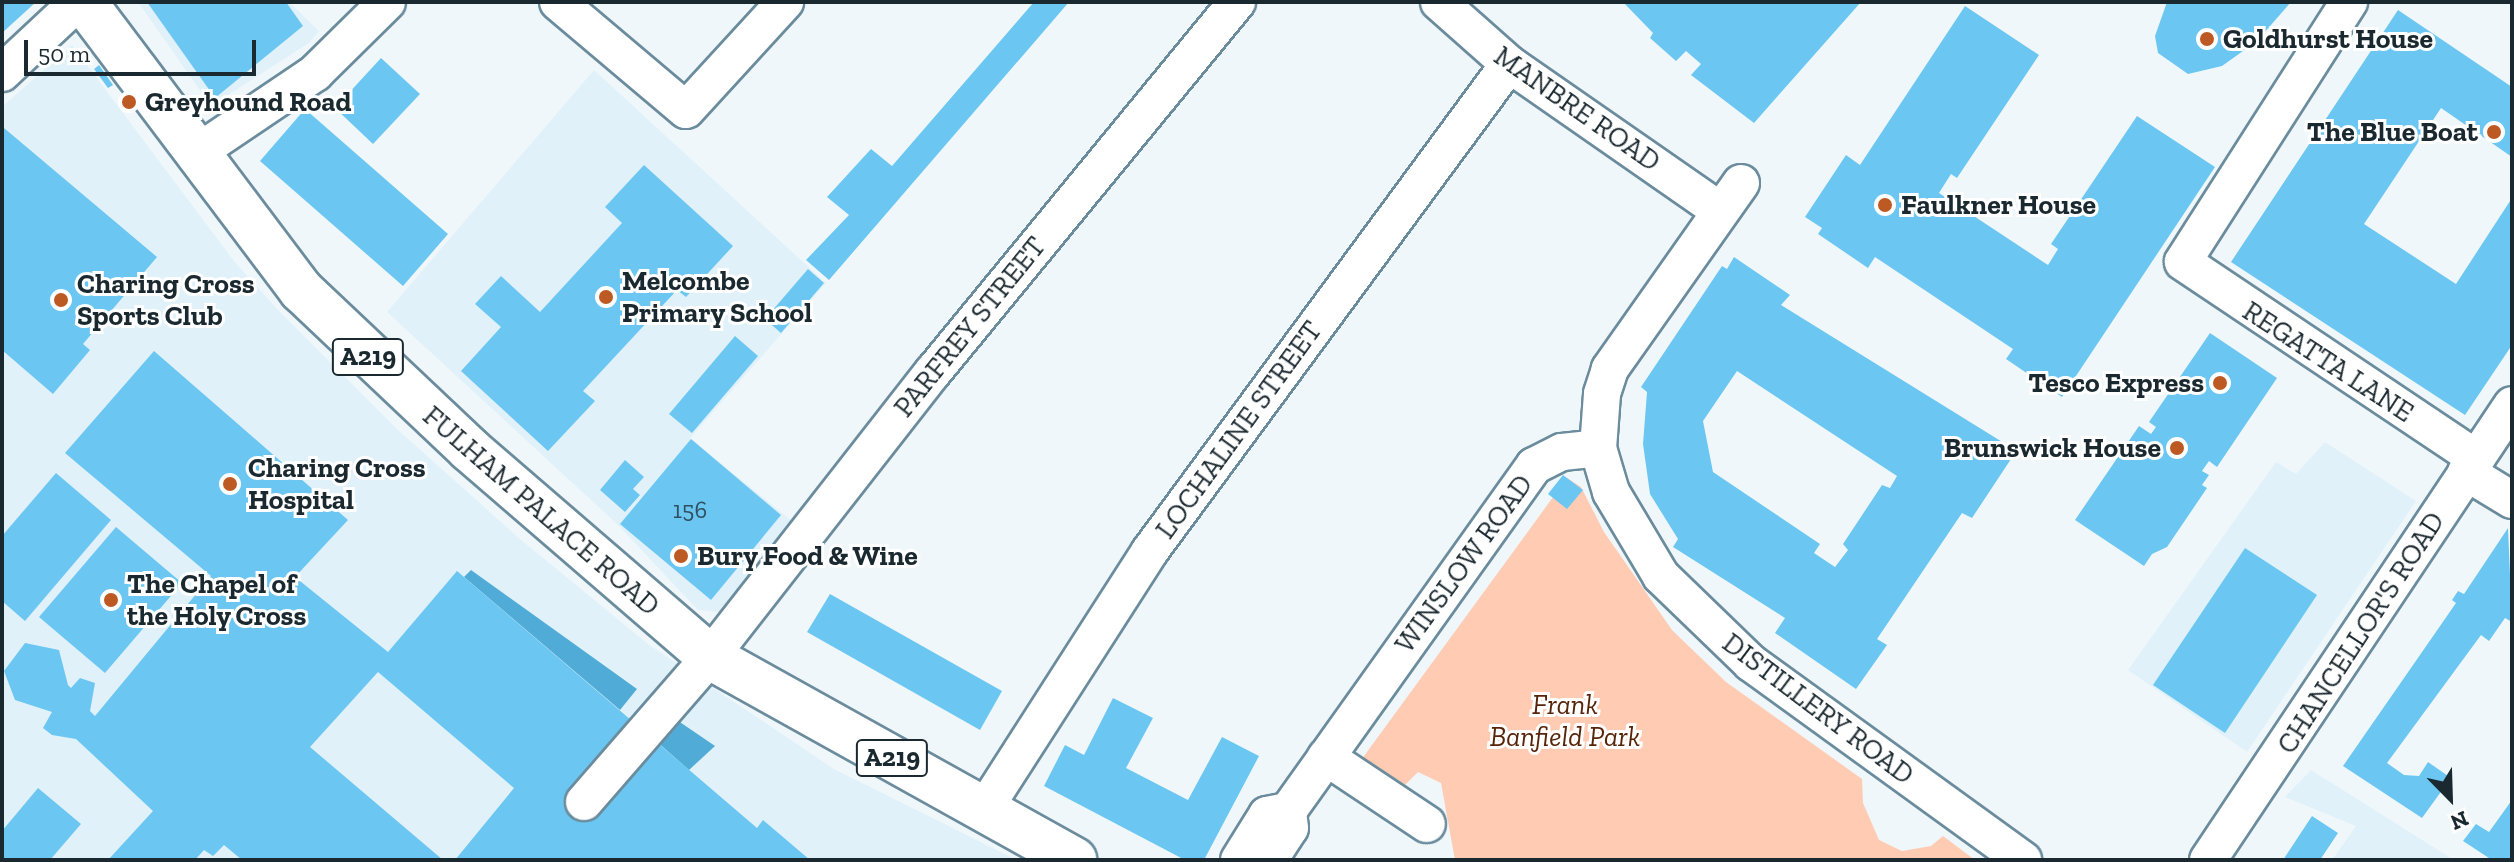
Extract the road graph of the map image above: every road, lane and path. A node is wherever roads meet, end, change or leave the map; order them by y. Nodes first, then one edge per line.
1 (81, 2) edge
2 (387, 2) edge
3 (558, 2) edge
4 (785, 2) edge
5 (1237, 2) edge
6 (1439, 2) edge
7 (2349, 2) edge
8 (1509, 64) junction
9 (2, 73) edge
10 (195, 154) junction
11 (2512, 405) edge
12 (1598, 448) junction
13 (2471, 465) junction
14 (2512, 500) edge
15 (710, 657) junction
16 (1326, 757) junction
17 (584, 802) dead end
18 (985, 808) junction
19 (1288, 811) junction
20 (1427, 824) dead end
21 (1074, 860) edge
22 (1239, 860) edge
23 (1269, 860) edge
24 (2023, 860) edge
25 (2208, 860) edge

1 - 9 street
1 - 10 main road, FULHAM PALACE ROAD / A219
2 - 10 street
3 - 4 street
5 - 15 street, PARFREY STREET
6 - 8 street, MANBRE ROAD
7 - 13 street, REGATTA LANE
8 - 12 street, MANBRE ROAD
8 - 18 street, LOCHALINE STREET
10 - 15 main road, FULHAM PALACE ROAD / A219
11 - 13 street, CHANCELLOR'S ROAD
12 - 16 street, WINSLOW ROAD
12 - 24 street, DISTILLERY ROAD
13 - 14 street, REGATTA LANE
13 - 25 street, CHANCELLOR'S ROAD
15 - 17 street, PARFREY STREET
15 - 18 main road, FULHAM PALACE ROAD / A219
16 - 19 street, WINSLOW ROAD
16 - 20 street
18 - 21 main road, FULHAM PALACE ROAD / A219
19 - 22 street, WINSLOW ROAD
19 - 23 street, WINSLOW ROAD

